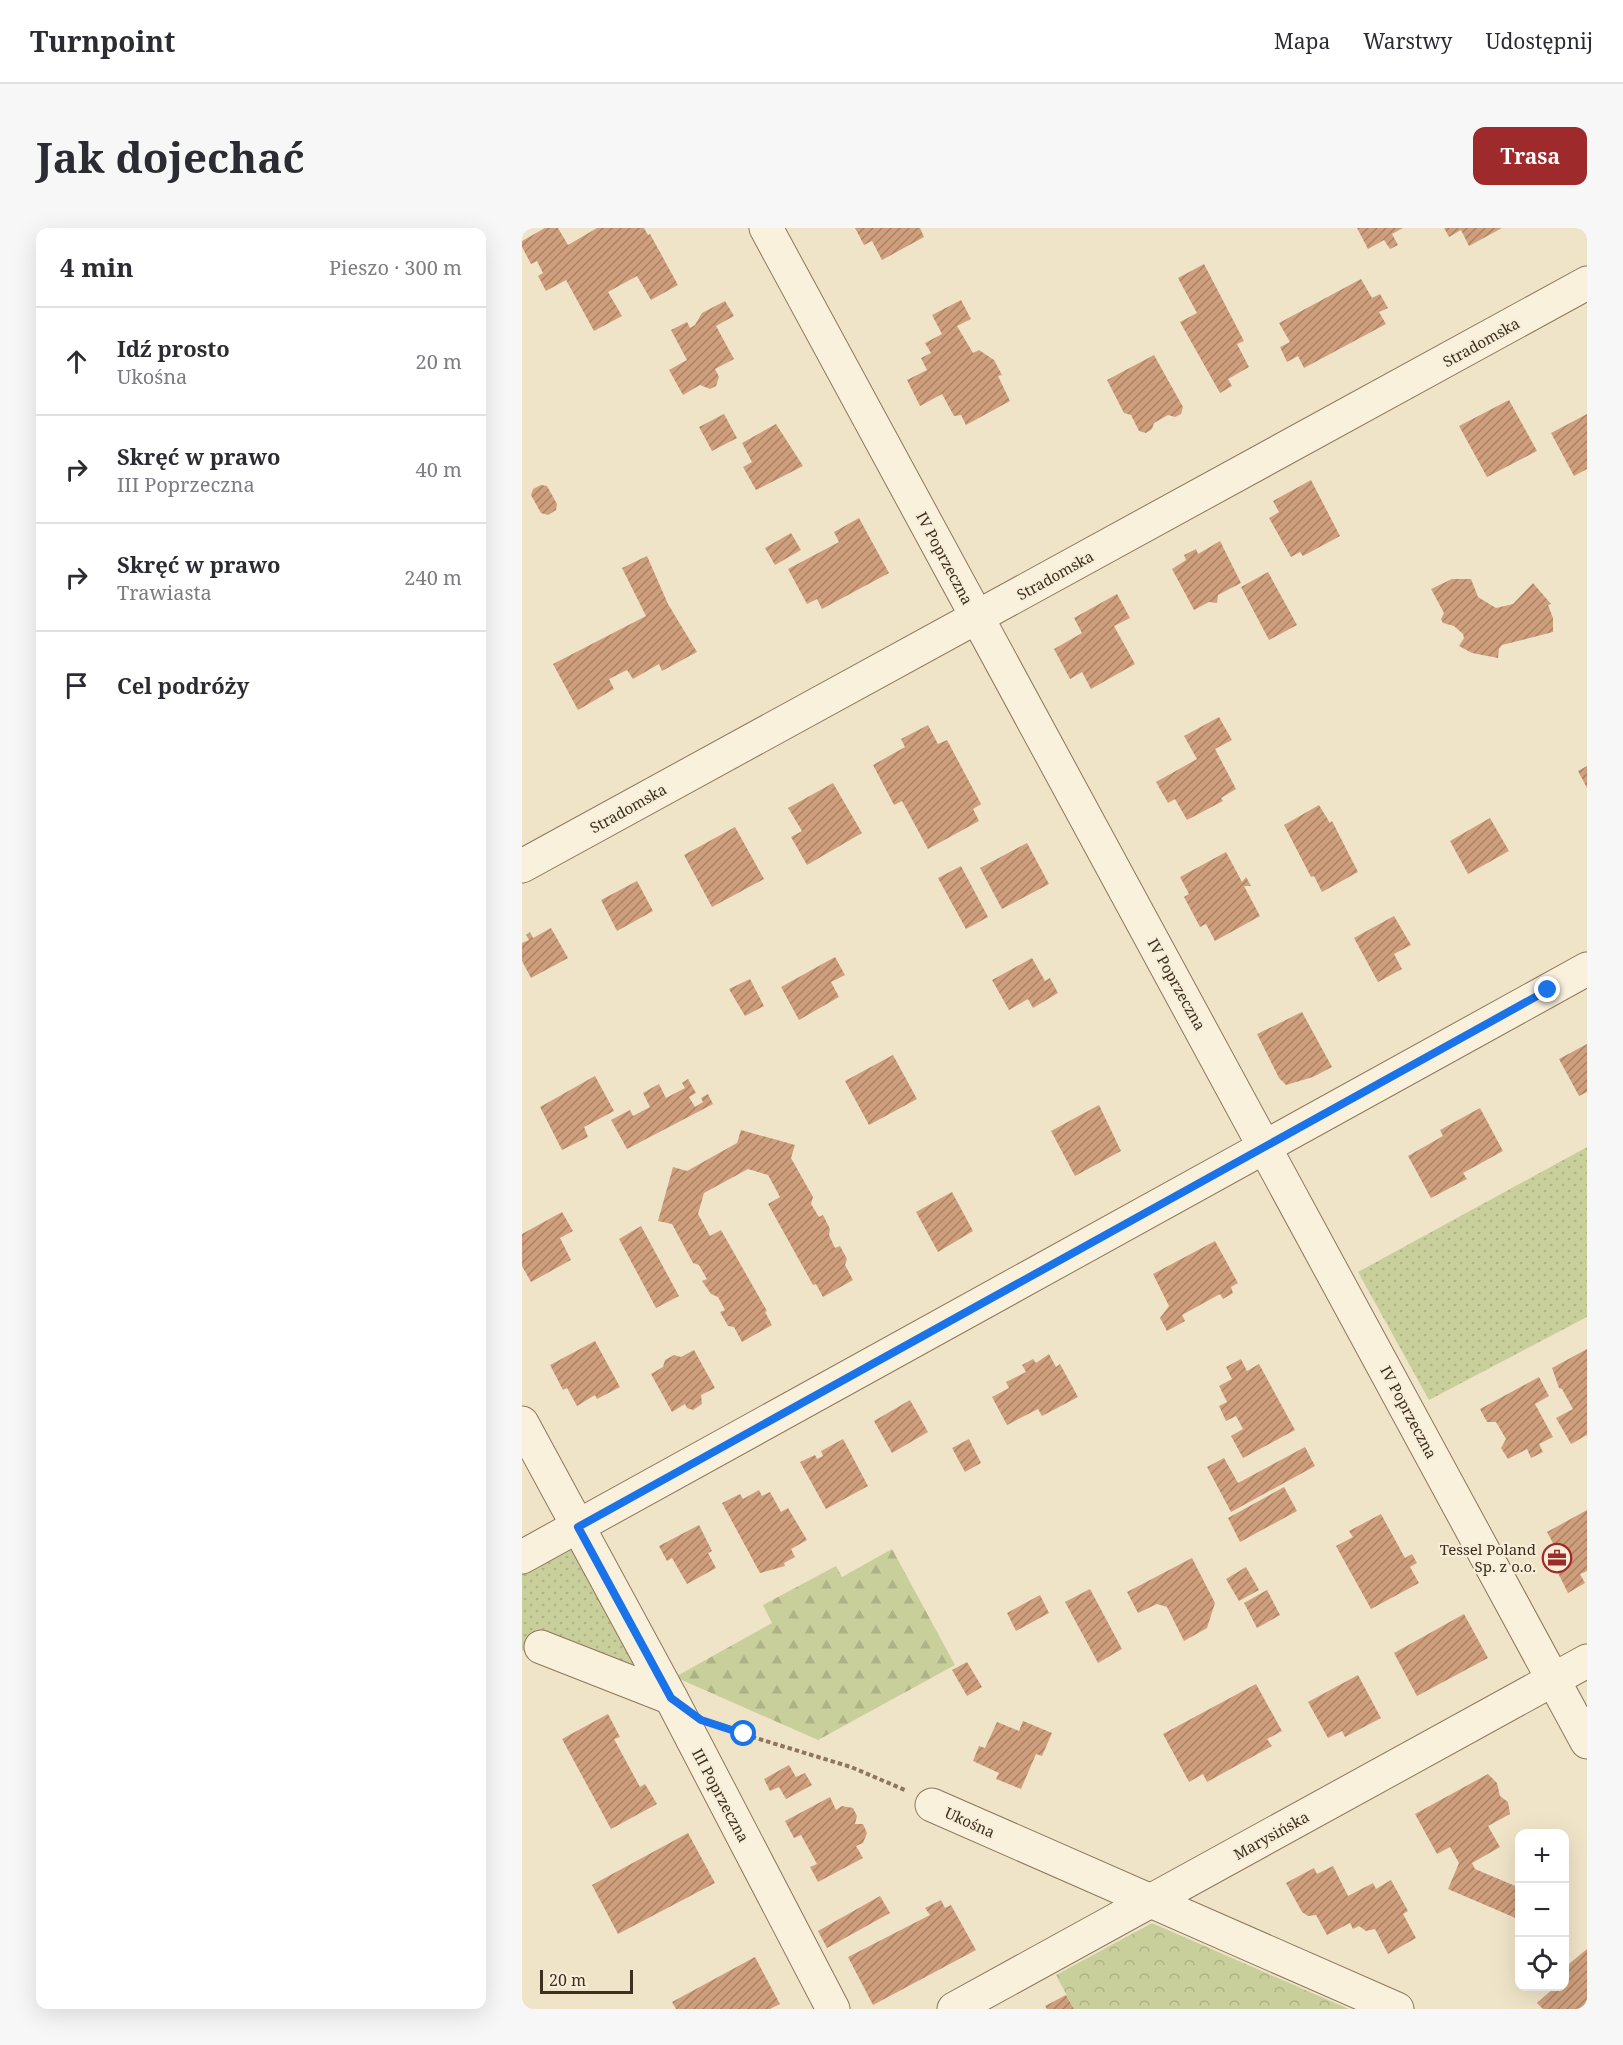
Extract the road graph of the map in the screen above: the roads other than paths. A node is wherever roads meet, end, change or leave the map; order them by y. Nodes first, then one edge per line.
1 (766, 228) edge
2 (1587, 284) edge
3 (977, 618) junction
4 (522, 866) edge
5 (1587, 969) edge
6 (1266, 1147) junction
7 (522, 1423) edge
8 (578, 1527) junction
9 (522, 1557) edge
10 (541, 1647) dead end
11 (1587, 1661) edge
12 (1553, 1680) junction
13 (671, 1698) junction
14 (1587, 1742) edge
15 (932, 1805) road end
16 (1152, 1902) junction
17 (833, 2009) edge
18 (954, 2009) edge
19 (1397, 2009) edge

1 - 3 street, IV Poprzeczna
2 - 3 street, Stradomska
3 - 4 street, Stradomska
3 - 6 street, IV Poprzeczna
5 - 6 street
6 - 8 street
6 - 12 street, IV Poprzeczna
7 - 8 street, III Poprzeczna
8 - 9 street
8 - 13 street, III Poprzeczna
10 - 13 street
11 - 12 street, Marysińska
12 - 14 street, IV Poprzeczna
12 - 16 street, Marysińska
13 - 17 street, III Poprzeczna
15 - 16 street, Ukośna
16 - 18 street, Marysińska
16 - 19 street, Ukośna

